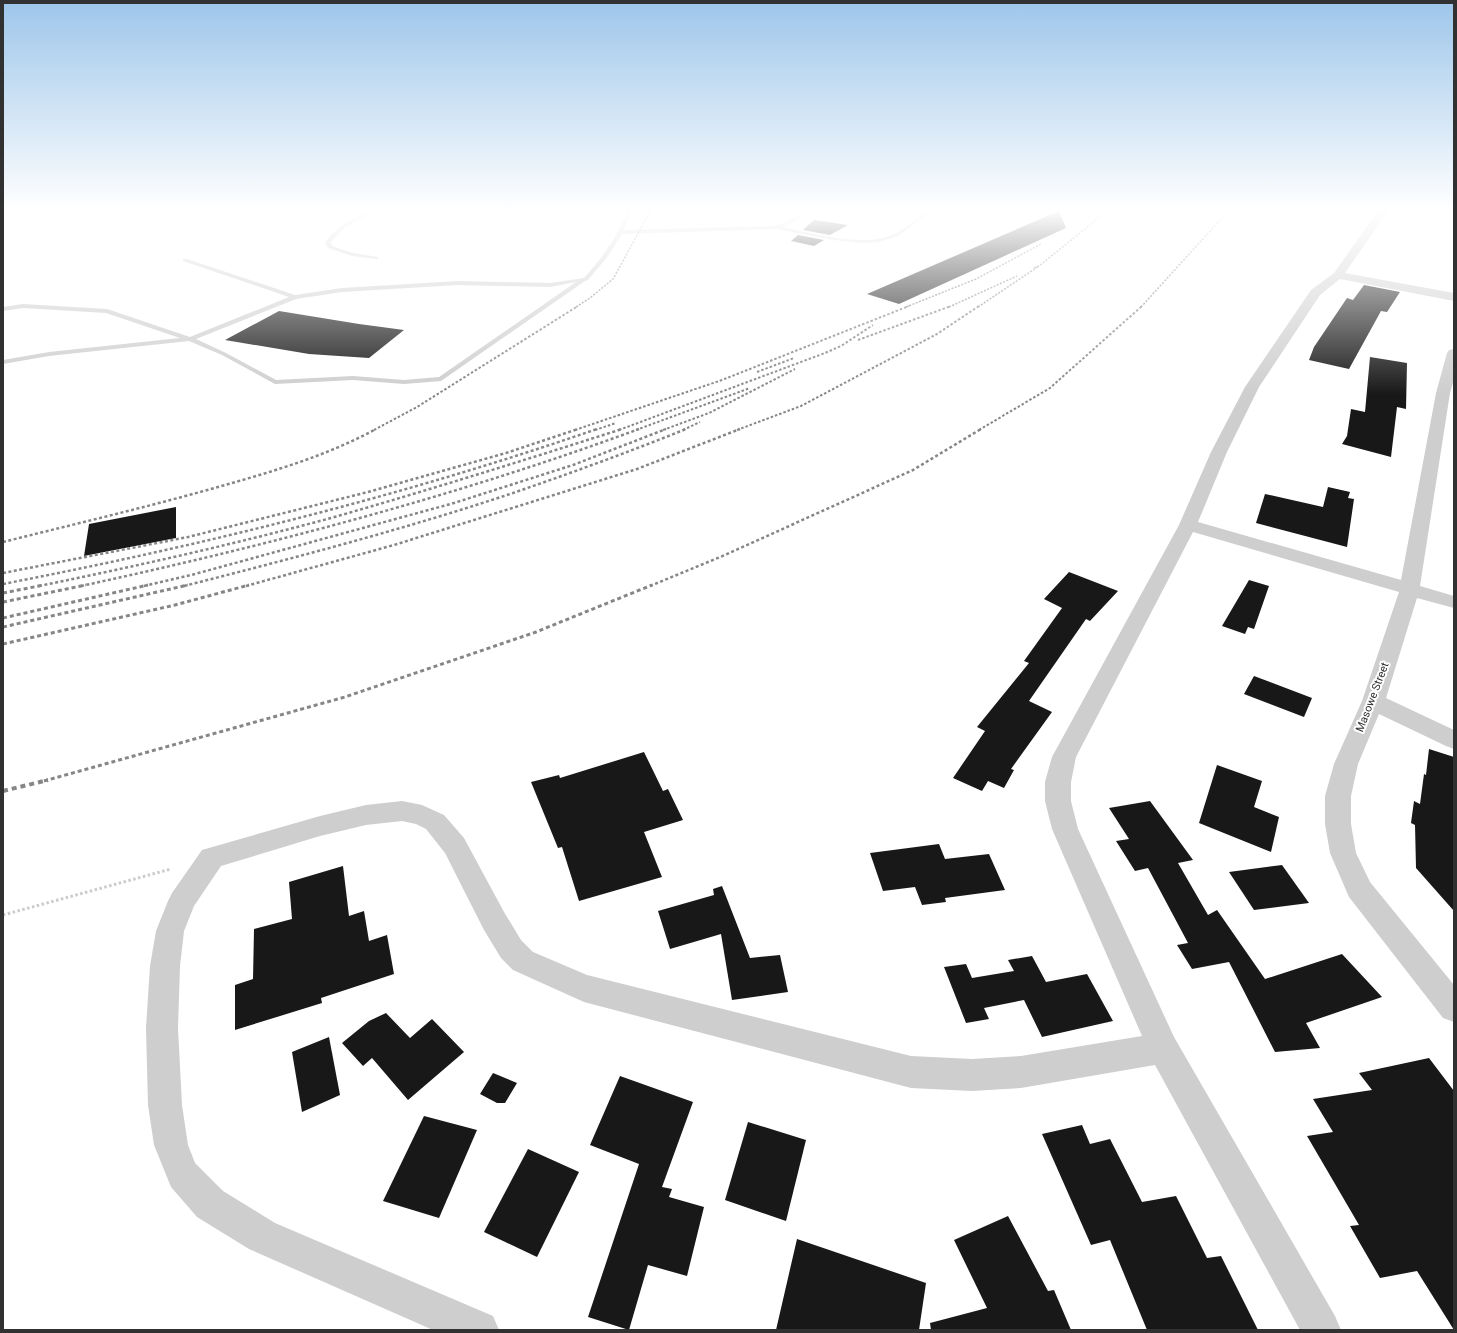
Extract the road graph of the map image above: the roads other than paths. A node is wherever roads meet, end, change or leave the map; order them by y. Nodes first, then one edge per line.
1 (215, 270) edge
2 (593, 270) edge
3 (1341, 270) edge
4 (1338, 274) junction
5 (586, 279) junction
6 (295, 297) junction
7 (1454, 297) edge
8 (3, 308) edge
9 (190, 339) junction
10 (1454, 353) edge
11 (3, 362) edge
12 (1448, 394) edge
13 (1188, 525) junction
14 (1410, 588) junction
15 (1454, 602) edge
16 (1373, 701) junction
17 (1454, 740) edge
18 (1454, 1008) edge
19 (1163, 1048) junction
20 (478, 1330) edge
21 (1321, 1330) edge

1 - 6 lane
2 - 5 lane
3 - 4 street
4 - 7 street
4 - 13 street
5 - 6 lane
5 - 9 lane
6 - 9 lane
8 - 9 lane
9 - 11 lane
10 - 12 street, Masowe Street
12 - 14 street, Masowe Street
13 - 14 street
13 - 19 street
14 - 15 street
14 - 16 street, Masowe Street
16 - 17 street
16 - 18 street, Masowe Street
19 - 20 street
19 - 21 street

